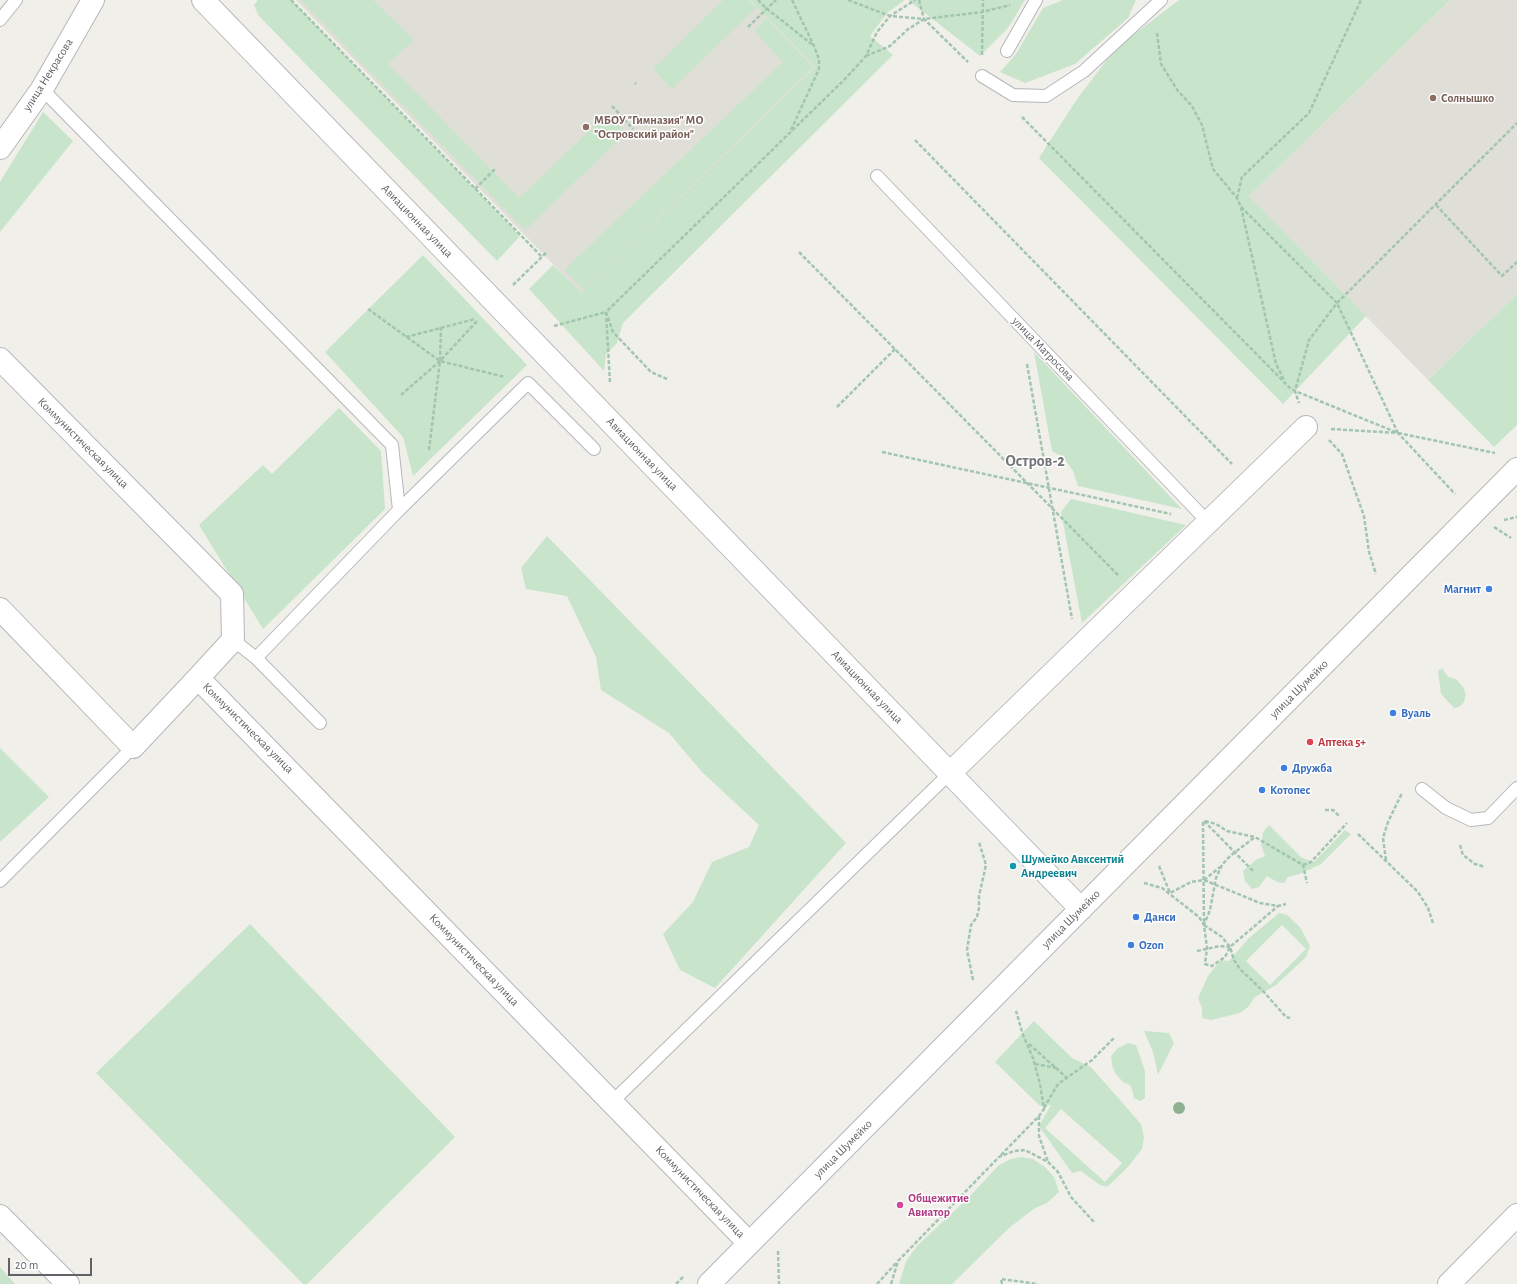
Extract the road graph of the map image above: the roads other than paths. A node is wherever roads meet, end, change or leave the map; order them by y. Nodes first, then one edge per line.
1 (16, 0) edge
2 (93, 0) edge
3 (203, 0) edge
4 (1036, 0) edge
5 (1157, 3) edge
6 (0, 20) edge
7 (1007, 52) dead end
8 (982, 76) road end
9 (42, 89) junction
10 (0, 148) edge
11 (877, 176) dead end
12 (0, 359) edge
13 (1306, 427) road end
14 (594, 449) dead end
15 (1517, 469) edge
16 (399, 510) junction
17 (1208, 522) junction
18 (0, 609) edge
19 (233, 640) junction
20 (256, 658) junction
21 (198, 678) junction
22 (320, 723) dead end
23 (133, 747) junction
24 (950, 773) junction
25 (1517, 788) edge
26 (1422, 789) dead end
27 (0, 881) edge
28 (1081, 909) junction
29 (612, 1102) junction
30 (0, 1216) edge
31 (1517, 1216) edge
32 (749, 1243) junction
33 (68, 1284) edge
34 (709, 1284) edge
35 (1449, 1284) edge

1 - 6 lane
2 - 9 street, улица Некрасова
3 - 24 street, Авиационная улица
4 - 7 lane
5 - 8 lane
9 - 10 street, улица Некрасова
9 - 16 lane
11 - 17 lane, улица Матросова
12 - 19 street, Коммунистическая улица
13 - 17 street
14 - 16 lane
15 - 28 street, улица Шумейко
16 - 20 lane
17 - 24 street
18 - 23 street
19 - 20 lane
19 - 21 street, Коммунистическая улица
20 - 22 lane
21 - 23 street, Коммунистическая улица
21 - 29 street, Коммунистическая улица
23 - 27 lane
24 - 28 street, Авиационная улица
24 - 29 lane
25 - 26 lane
28 - 32 street, улица Шумейко
29 - 32 street, Коммунистическая улица
30 - 33 street
31 - 35 street
32 - 34 street, улица Шумейко

